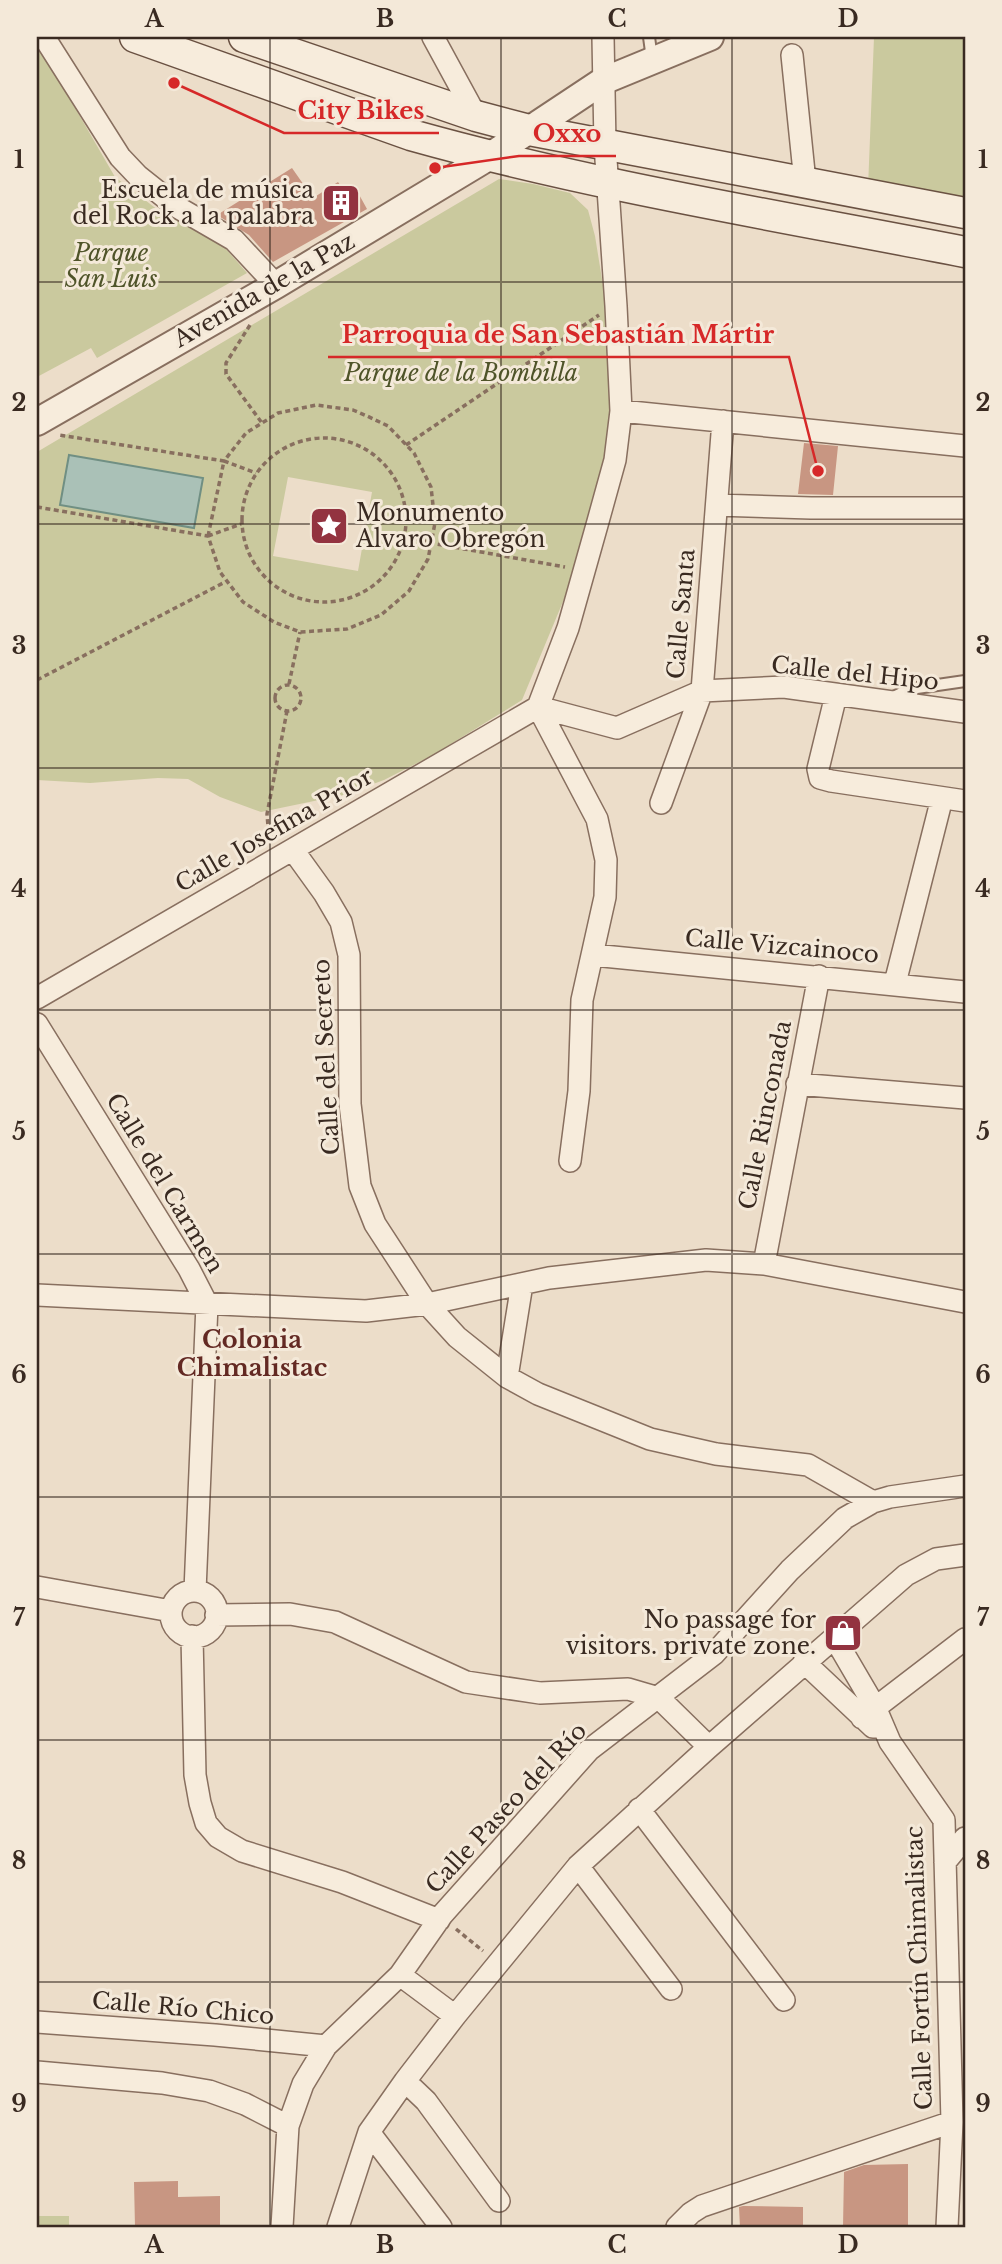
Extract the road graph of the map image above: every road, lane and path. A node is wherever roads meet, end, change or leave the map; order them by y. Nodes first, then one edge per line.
1 (44, 37) edge
2 (135, 37) edge
3 (244, 37) edge
4 (433, 37) edge
5 (603, 37) edge
6 (710, 37) edge
7 (650, 48) edge
8 (792, 55) dead end
9 (603, 81) junction
10 (476, 116) junction
11 (530, 130) junction
12 (605, 145) junction
13 (490, 156) junction
14 (805, 182) junction
15 (607, 184) junction
16 (965, 213) edge
17 (965, 252) edge
18 (276, 285) junction
19 (616, 306) junction
20 (255, 318) dead end
21 (621, 411) junction
22 (723, 421) junction
23 (262, 423) junction
24 (46, 428) edge
25 (406, 445) junction
26 (965, 446) edge
27 (224, 461) junction
28 (256, 473) junction
29 (717, 505) junction
30 (37, 507) edge
31 (965, 508) edge
32 (241, 524) junction
33 (405, 535) junction
34 (208, 536) junction
35 (431, 543) junction
36 (584, 571) junction
37 (227, 581) junction
38 (300, 632) junction
39 (37, 680) edge
40 (965, 681) edge
41 (289, 684) junction
42 (702, 691) junction
43 (836, 695) junction
44 (885, 702) junction
45 (538, 707) junction
46 (287, 711) junction
47 (965, 712) edge
48 (942, 798) junction
49 (965, 801) edge
50 (661, 803) dead end
51 (293, 849) junction
52 (593, 955) junction
53 (819, 976) junction
54 (895, 983) junction
55 (965, 992) edge
56 (37, 998) edge
57 (37, 1024) edge
58 (797, 1084) junction
59 (965, 1098) edge
60 (570, 1161) dead end
61 (764, 1264) junction
62 (522, 1284) junction
63 (37, 1295) edge
64 (965, 1302) edge
65 (207, 1304) junction
66 (426, 1304) junction
67 (507, 1377) junction
68 (965, 1486) edge
69 (873, 1502) junction
70 (965, 1555) edge
71 (37, 1587) edge
72 (195, 1591) junction
73 (170, 1611) junction
74 (216, 1615) junction
75 (192, 1636) junction
76 (834, 1637) junction
77 (965, 1639) edge
78 (804, 1662) junction
79 (659, 1698) junction
80 (869, 1713) junction
81 (709, 1747) junction
82 (639, 1809) junction
83 (965, 1838) edge
84 (945, 1861) junction
85 (578, 1866) junction
86 (439, 1920) junction
87 (459, 1933) dead end
88 (474, 1944) dead end
89 (400, 1975) junction
90 (671, 1989) dead end
91 (784, 2000) dead end
92 (455, 2016) junction
93 (37, 2022) edge
94 (326, 2046) junction
95 (37, 2072) edge
96 (405, 2081) junction
97 (952, 2122) junction
98 (288, 2126) junction
99 (369, 2132) junction
100 (499, 2201) dead end
101 (345, 2223) edge
102 (282, 2227) edge
103 (442, 2227) edge
104 (677, 2227) edge
105 (947, 2227) edge

1 - 18 street
2 - 13 main road
3 - 10 main road
4 - 10 street
5 - 9 street
6 - 7 street, Avenida de la Paz
7 - 9 street, Avenida de la Paz
8 - 14 street
9 - 11 street, Avenida de la Paz
9 - 12 street
10 - 11 main road
11 - 12 main road
11 - 13 street, Avenida de la Paz
12 - 14 main road
12 - 15 street
13 - 15 main road
13 - 18 street, Avenida de la Paz
14 - 16 main road
15 - 17 main road
15 - 19 street
18 - 24 street, Avenida de la Paz
19 - 21 street
19 - 25 path
20 - 23 path
21 - 22 street
21 - 36 street
22 - 26 street
22 - 29 street, Calle Santa
23 - 25 path
23 - 27 path
24 - 27 path
25 - 35 path
27 - 28 path
27 - 34 path
28 - 32 path
28 - 33 path
29 - 31 street
29 - 42 street, Calle Santa
30 - 34 path
32 - 33 path
32 - 34 path
33 - 35 path
34 - 37 path
35 - 36 path
35 - 38 path
36 - 45 street
37 - 38 path
37 - 39 path
38 - 41 path
40 - 44 lane
41 - 46 path
41 - 46 path
42 - 43 street, Calle del Hipo
42 - 45 street, Calle del Hipo
42 - 50 street, Calle Santa
43 - 44 street, Calle del Hipo
43 - 48 street
44 - 47 street, Calle del Hipo
45 - 51 street, Calle Josefina Prior
45 - 52 street
46 - 51 path
48 - 49 street
48 - 54 street
51 - 56 street, Calle Josefina Prior
51 - 66 street, Calle del Secreto
52 - 53 street, Calle Vizcainoco
52 - 60 street
53 - 54 street, Calle Vizcainoco
53 - 58 street, Calle Rinconada
54 - 55 street, Calle Vizcainoco
57 - 65 street, Calle del Carmen
58 - 59 street
58 - 61 street, Calle Rinconada
61 - 62 street
61 - 64 street
62 - 66 street
62 - 67 street
63 - 65 street
65 - 66 street
65 - 72 street, Calle del Carmen
66 - 67 street, Calle del Secreto
67 - 69 street, Calle del Secreto
68 - 69 street, Calle Paseo del Río
69 - 79 street, Calle Paseo del Río
70 - 76 street
71 - 73 street
72 - 73 street
72 - 74 street
73 - 75 street
74 - 75 street
74 - 79 street
75 - 86 street
76 - 78 street
76 - 80 street, Calle Fortín Chimalistac
77 - 80 street
78 - 80 street, Calle Fortín Chimalistac
78 - 81 street
79 - 81 street
79 - 86 street, Calle Paseo del Río
80 - 84 street, Calle Fortín Chimalistac
81 - 82 street
82 - 85 street
82 - 91 street
83 - 84 street
84 - 97 street, Calle Fortín Chimalistac
85 - 90 street
85 - 92 street
86 - 89 street, Calle Paseo del Río
87 - 88 path
89 - 92 street
89 - 94 street, Calle Paseo del Río
92 - 96 street
93 - 94 street, Calle Río Chico
94 - 98 street, Calle Paseo del Río
95 - 98 street
96 - 99 street
96 - 100 street
97 - 104 street, Calle Fortín Chimalistac
97 - 105 street, Calle Fortín Chimalistac
98 - 102 street, Calle Paseo del Río
99 - 101 street
99 - 103 street

